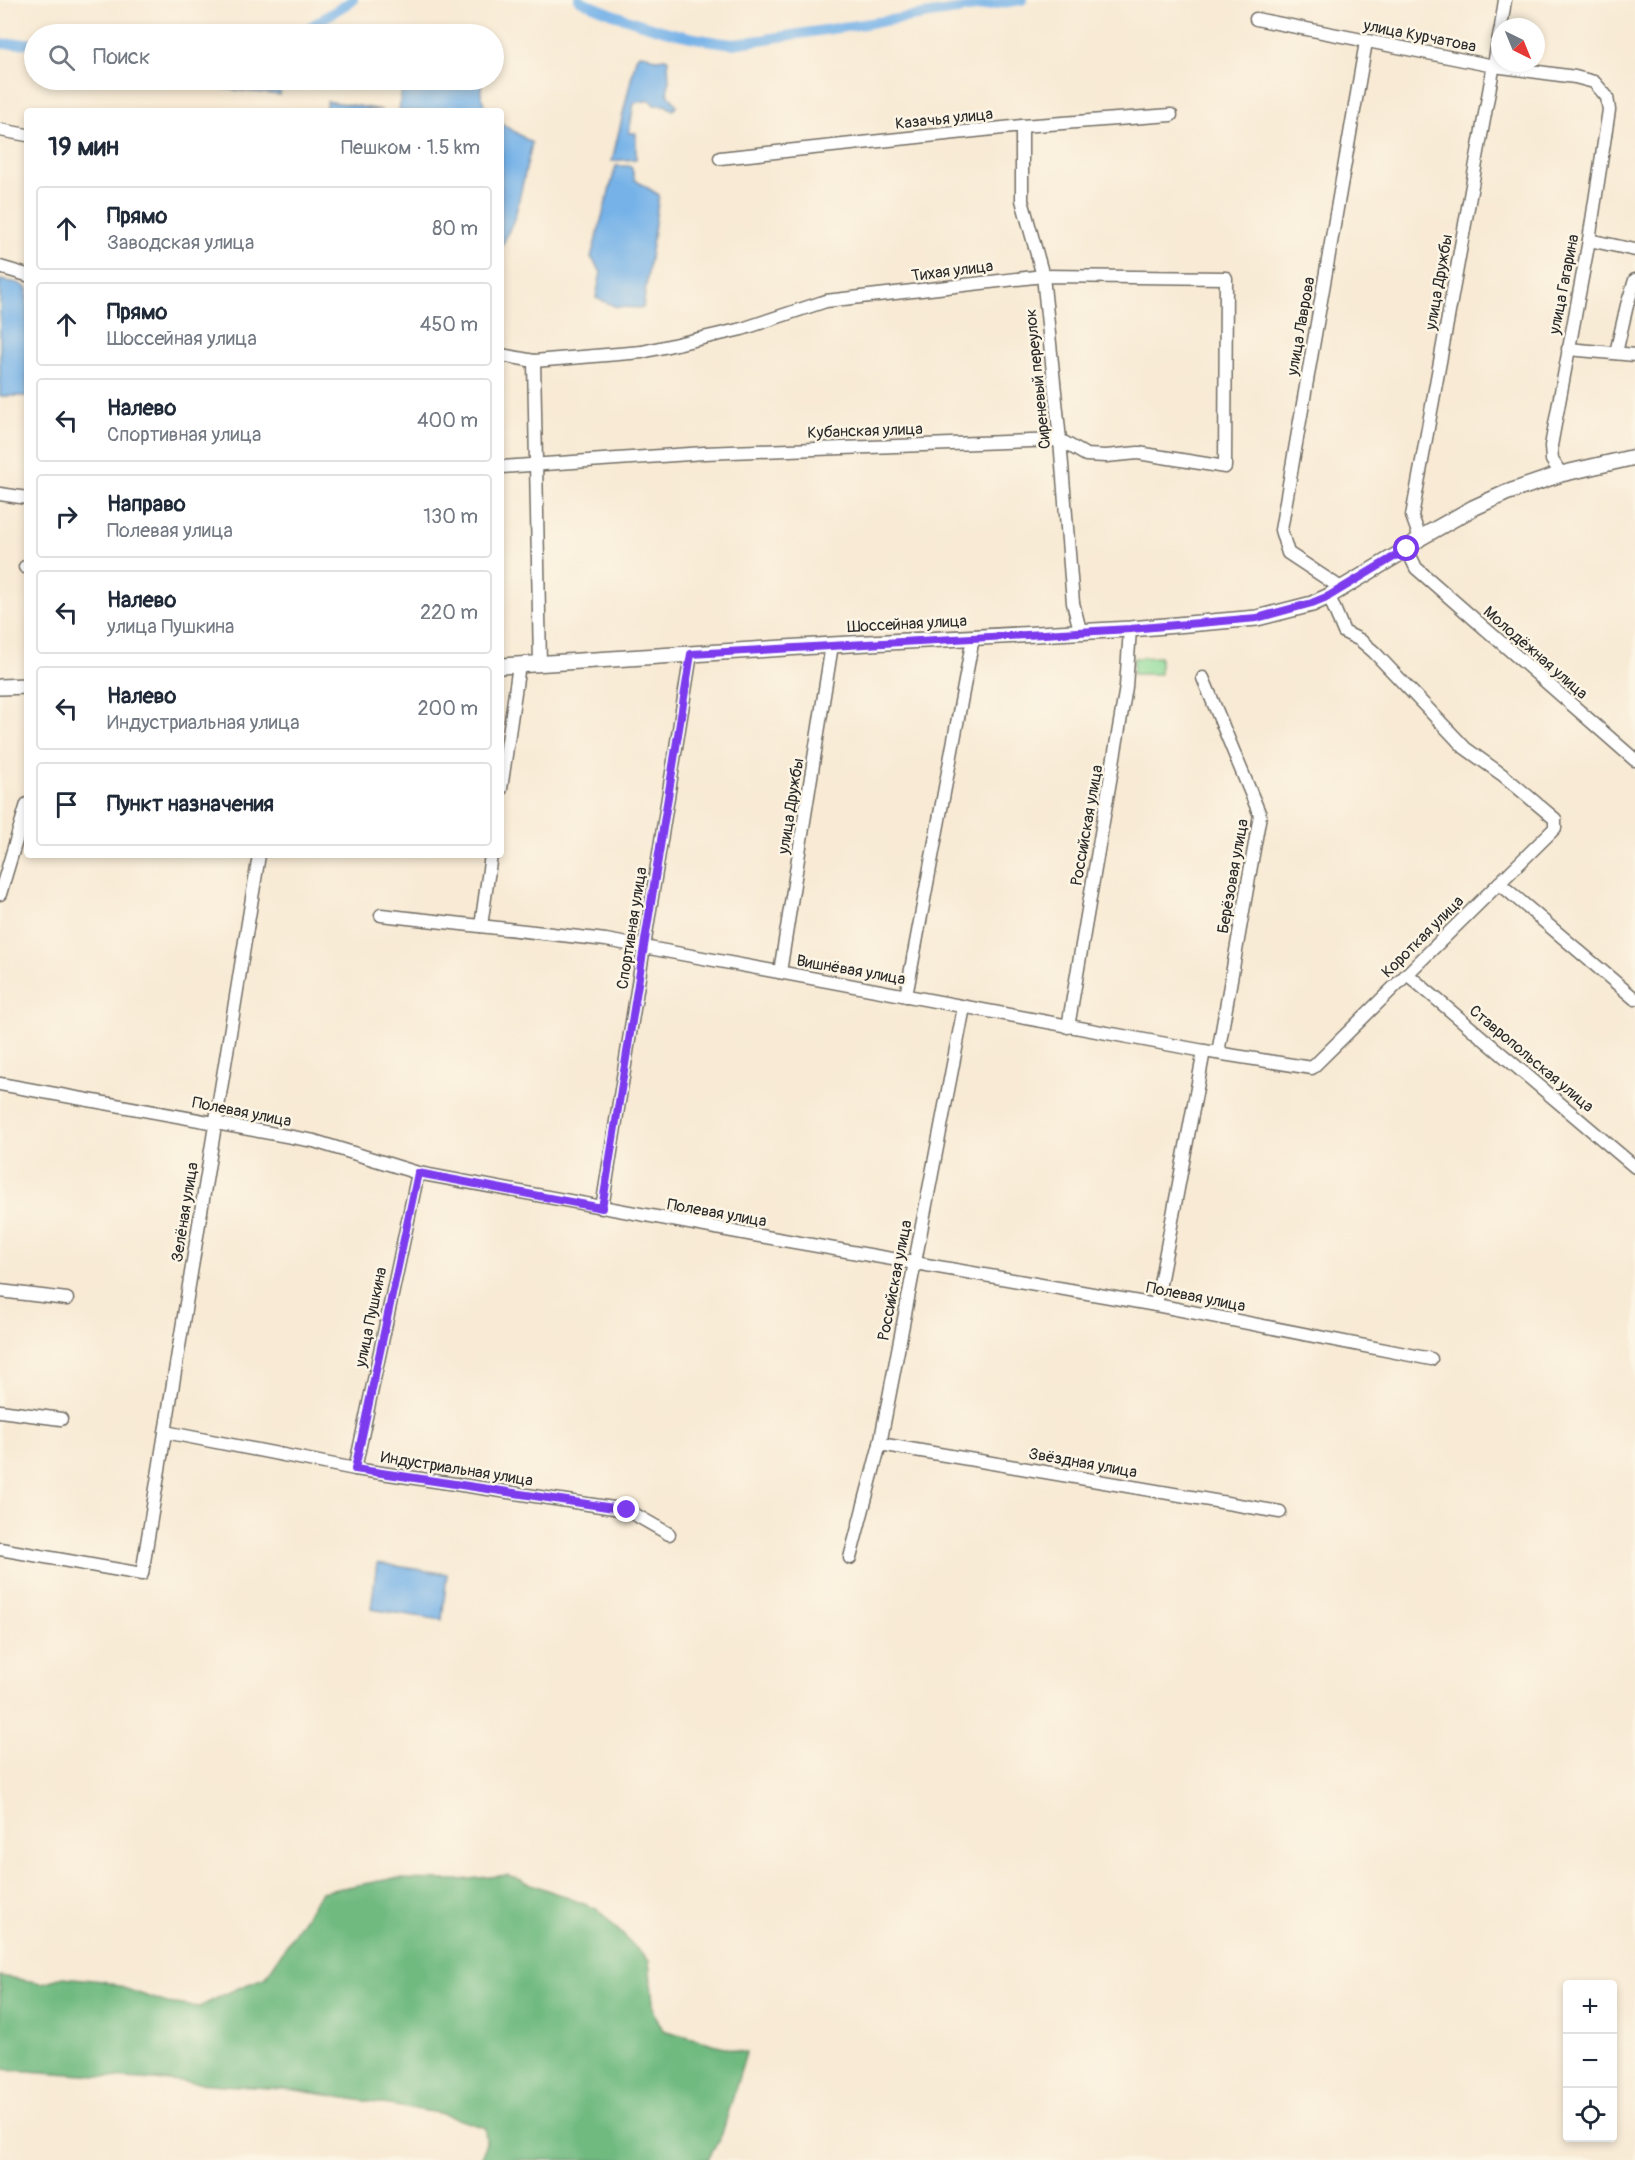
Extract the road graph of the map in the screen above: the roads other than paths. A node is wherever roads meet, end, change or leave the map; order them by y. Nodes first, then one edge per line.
1 (1505, 0) edge
2 (1502, 18) edge
3 (1256, 19) dead end
4 (1366, 42) junction
5 (1491, 65) edge
6 (1493, 72) edge
7 (1538, 72) edge
8 (1607, 97) joint
9 (1171, 115) dead end
10 (1022, 126) junction
11 (0, 130) edge
12 (24, 134) edge
13 (720, 158) dead end
14 (1588, 240) junction
15 (1635, 250) edge
16 (0, 267) edge
17 (24, 273) edge
18 (1043, 276) junction
19 (1635, 280) edge
20 (1568, 349) junction
21 (1616, 353) junction
22 (1635, 355) edge
23 (504, 356) edge
24 (534, 361) junction
25 (1060, 440) junction
26 (1635, 457) edge
27 (537, 465) junction
28 (504, 467) edge
29 (1562, 474) junction
30 (0, 494) edge
31 (24, 498) edge
32 (1420, 538) junction
33 (1407, 549) junction
34 (1335, 592) junction
35 (1130, 629) junction
36 (1080, 630) junction
37 (974, 638) junction
38 (832, 645) junction
39 (691, 654) junction
40 (540, 663) junction
41 (519, 665) junction
42 (504, 666) edge
43 (1203, 678) dead end
44 (24, 686) edge
45 (0, 687) edge
46 (1635, 760) edge
47 (504, 768) edge
48 (24, 814) edge
49 (259, 858) edge
50 (491, 858) edge
51 (1499, 883) junction
52 (0, 894) edge
53 (381, 915) dead end
54 (481, 926) junction
55 (645, 946) junction
56 (780, 972) junction
57 (1407, 974) junction
58 (906, 996) junction
59 (1635, 999) edge
60 (964, 1007) junction
61 (1068, 1027) junction
62 (1204, 1051) junction
63 (1218, 1053) junction
64 (1312, 1068) joint
65 (0, 1084) edge
66 (215, 1123) junction
67 (1635, 1167) edge
68 (418, 1173) junction
69 (602, 1208) junction
70 (914, 1263) junction
71 (0, 1291) edge
72 (67, 1299) dead end
73 (1156, 1305) junction
74 (1431, 1359) dead end
75 (0, 1411) edge
76 (61, 1419) dead end
77 (165, 1432) junction
78 (880, 1444) junction
79 (355, 1469) junction
80 (1280, 1512) dead end
81 (669, 1534) dead end
82 (0, 1549) edge
83 (850, 1558) dead end

1 - 2 street
3 - 4 street, улица Курчатова
4 - 5 street, улица Курчатова
4 - 34 street, улица Лаврова
6 - 32 street, улица Дружбы
7 - 8 street, улица Курчатова
8 - 14 street, улица Гагарина
9 - 10 street, Казачья улица
10 - 13 street, Казачья улица
10 - 18 street, Сиреневый переулок
11 - 12 street
14 - 15 street
14 - 20 street, улица Гагарина
16 - 17 street
18 - 24 street, Тихая улица
18 - 25 street, Сиреневый переулок
18 - 25 street, Тихая улица
19 - 21 street
20 - 21 street
20 - 29 street, улица Гагарина
21 - 22 street
23 - 24 street, Тихая улица
24 - 27 street
25 - 27 street, Кубанская улица
25 - 36 street, Сиреневый переулок
26 - 29 main road, Шоссейная улица
27 - 28 street, Кубанская улица
27 - 40 street
29 - 32 main road, Шоссейная улица
30 - 31 street
32 - 33 main road, Шоссейная улица
33 - 34 main road, Шоссейная улица
33 - 46 street, Молодёжная улица
34 - 35 main road, Шоссейная улица
34 - 51 street, Короткая улица
35 - 36 main road, Шоссейная улица
35 - 61 street, Российская улица
36 - 37 main road, Шоссейная улица
37 - 38 main road, Шоссейная улица
37 - 58 street
38 - 39 main road, Шоссейная улица
38 - 56 street, улица Дружбы
39 - 40 main road, Шоссейная улица
39 - 55 street, Спортивная улица
40 - 41 main road, Шоссейная улица
41 - 42 main road, Шоссейная улица
41 - 47 street
43 - 63 street, Берёзовая улица
44 - 45 main road
48 - 52 street
49 - 66 street, Зелёная улица
50 - 54 street
51 - 57 street, Короткая улица
51 - 59 street
53 - 54 street, Вишнёвая улица
54 - 55 street, Вишнёвая улица
55 - 56 street, Вишнёвая улица
55 - 69 street, Спортивная улица
56 - 58 street, Вишнёвая улица
57 - 64 street, Короткая улица
57 - 67 street, Ставропольская улица
58 - 60 street, Вишнёвая улица
60 - 61 street, Вишнёвая улица
60 - 70 street, Российская улица
61 - 62 street, Вишнёвая улица
62 - 63 street, Вишнёвая улица
62 - 73 street
63 - 64 street, Вишнёвая улица
65 - 66 street, Полевая улица
66 - 68 street, Полевая улица
66 - 77 street, Зелёная улица
68 - 69 street, Полевая улица
68 - 79 street, улица Пушкина
69 - 70 street, Полевая улица
70 - 73 street, Полевая улица
70 - 78 street, Российская улица
71 - 72 street
73 - 74 street, Полевая улица
75 - 76 street
77 - 79 street, Индустриальная улица
77 - 82 street, Зелёная улица
78 - 80 street, Звёздная улица
78 - 83 street, Российская улица
79 - 81 street, Индустриальная улица

